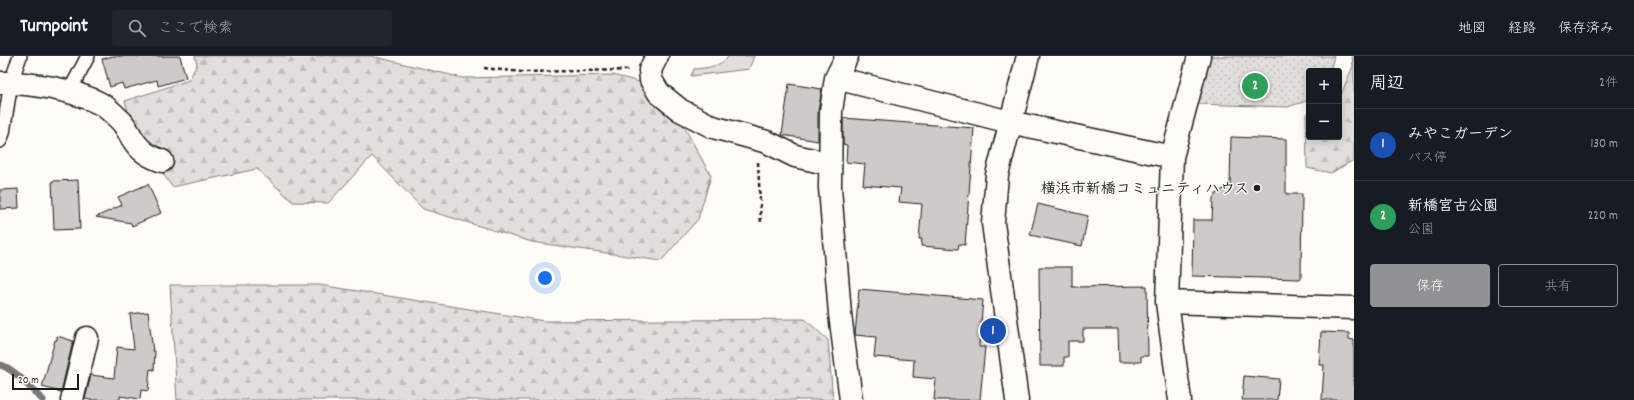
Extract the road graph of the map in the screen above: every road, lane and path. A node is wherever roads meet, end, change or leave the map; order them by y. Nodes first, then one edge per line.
1 (20, 56) edge
2 (88, 56) edge
3 (847, 56) edge
4 (1028, 56) edge
5 (1199, 56) edge
6 (653, 63) edge
7 (484, 68) dead end
8 (836, 78) junction
9 (6, 83) edge
10 (70, 92) junction
11 (1010, 122) junction
12 (757, 139) junction
13 (0, 141) edge
14 (1172, 157) junction
15 (162, 161) dead end
16 (830, 164) junction
17 (761, 224) dead end
18 (1166, 302) junction
19 (1354, 308) edge
20 (87, 338) dead end
21 (72, 400) edge
22 (852, 400) edge
23 (1017, 400) edge
24 (1180, 400) edge

1 - 9 lane
2 - 10 lane
3 - 8 street
4 - 11 street
5 - 14 street
6 - 7 path
6 - 12 street
8 - 11 street
8 - 16 street
9 - 10 street
9 - 13 lane
10 - 15 street
11 - 14 street
11 - 23 street
12 - 16 street
12 - 17 path
14 - 18 street
16 - 22 street
18 - 19 street
18 - 24 street
20 - 21 street

